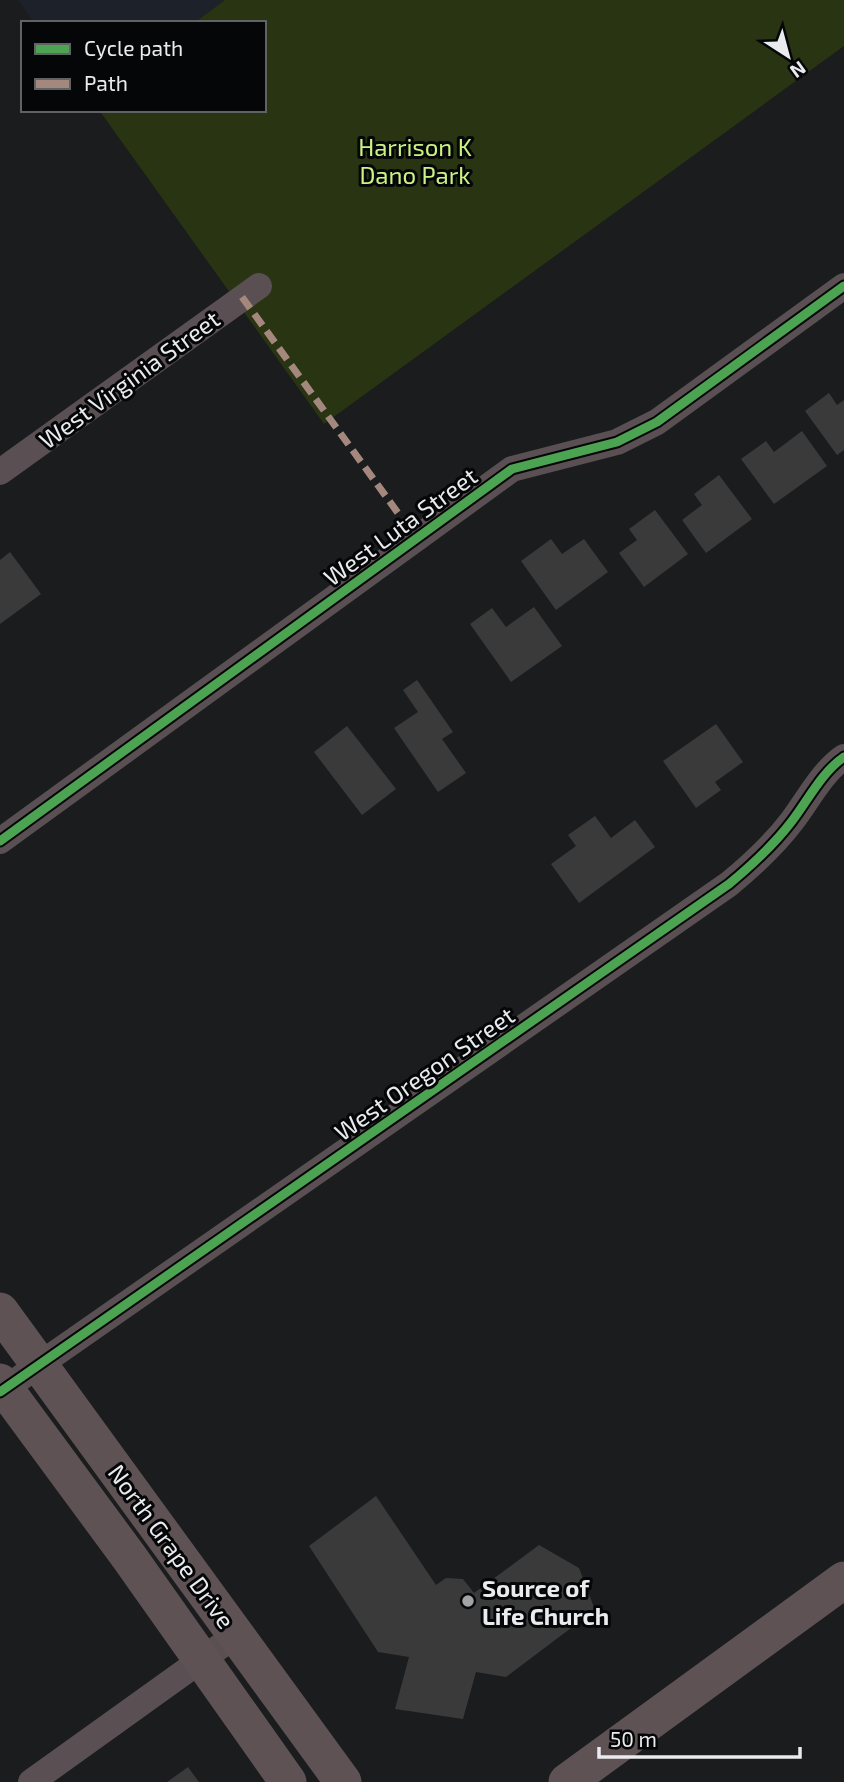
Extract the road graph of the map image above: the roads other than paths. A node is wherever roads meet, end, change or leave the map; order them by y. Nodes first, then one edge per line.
1 (259, 286) dead end
2 (844, 286) edge
3 (0, 472) edge
4 (844, 757) edge
5 (0, 841) edge
6 (0, 1311) edge
7 (39, 1366) junction
8 (2, 1388) edge
9 (844, 1580) edge
10 (236, 1635) junction
11 (201, 1659) junction
12 (31, 1782) edge
13 (288, 1782) edge
14 (343, 1782) edge
15 (567, 1782) edge

1 - 3 street, West Virginia Street
2 - 5 street, West Luta Street
4 - 7 street, West Oregon Street
6 - 7 main road, North Grape Drive
7 - 8 street, West Oregon Street
7 - 10 main road, North Grape Drive
8 - 11 main road
9 - 15 main road
10 - 11 street
10 - 14 main road, North Grape Drive
11 - 12 street
11 - 13 main road

